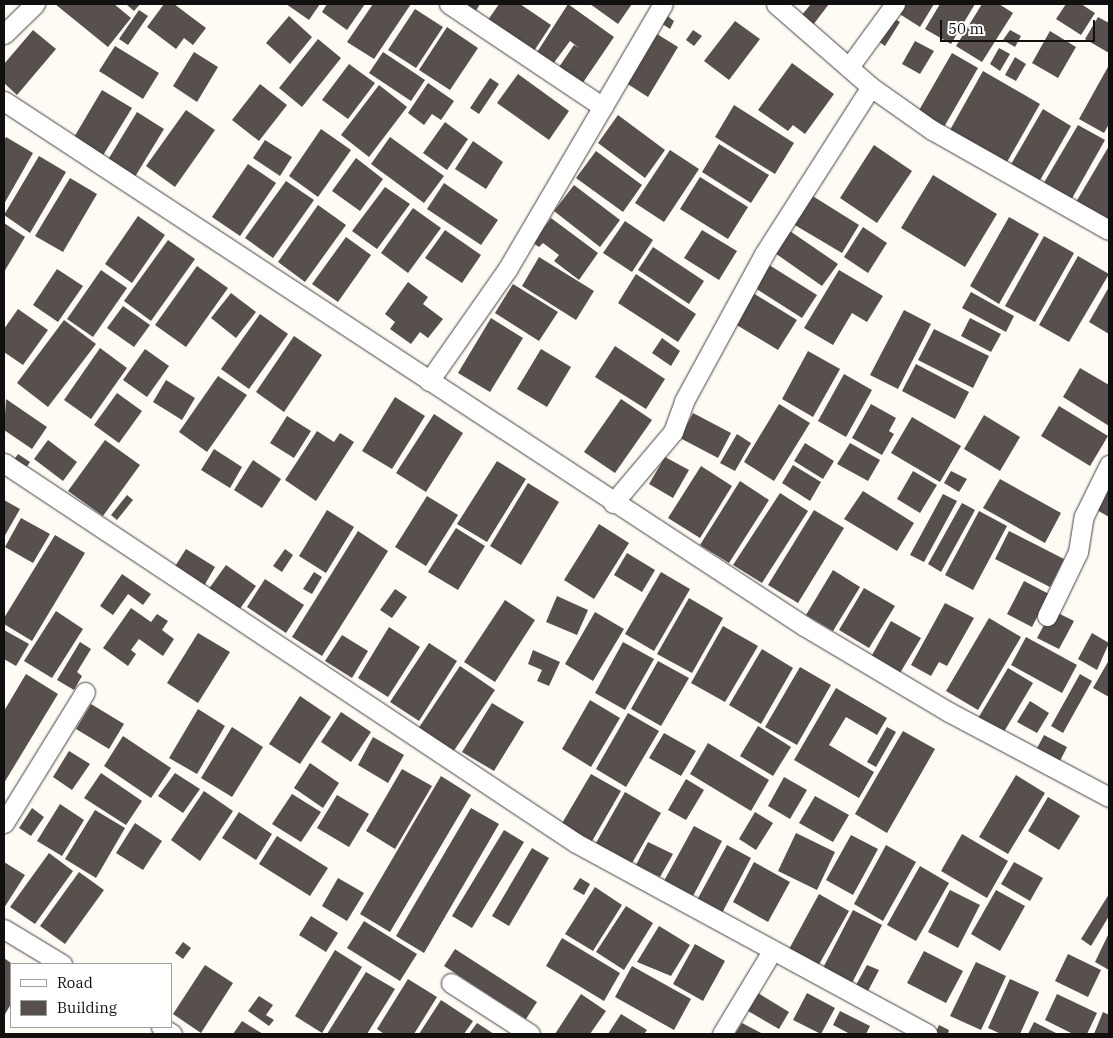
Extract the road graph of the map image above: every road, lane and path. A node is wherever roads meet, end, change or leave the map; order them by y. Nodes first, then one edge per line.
1 (35, 4) edge
2 (449, 4) edge
3 (663, 4) edge
4 (776, 4) edge
5 (894, 4) edge
6 (4, 34) edge
7 (849, 67) junction
8 (871, 87) junction
9 (4, 101) edge
10 (603, 106) junction
11 (1109, 230) edge
12 (429, 381) junction
13 (4, 463) edge
14 (1109, 466) edge
15 (613, 502) junction
16 (1047, 616) dead end
17 (85, 692) dead end
18 (1109, 797) edge
19 (4, 823) edge
20 (4, 929) edge
21 (772, 951) junction
22 (60, 963) edge
23 (451, 983) dead end
24 (530, 1034) edge
25 (722, 1034) edge
26 (928, 1034) edge

1 - 6 street
2 - 10 street
3 - 10 street
4 - 7 street
5 - 7 street
7 - 8 street
8 - 11 street
8 - 15 street
9 - 12 street
10 - 12 street
12 - 15 street
13 - 21 street
14 - 16 street
15 - 18 street
17 - 19 street
20 - 22 street
21 - 25 street
21 - 26 street
23 - 24 street

